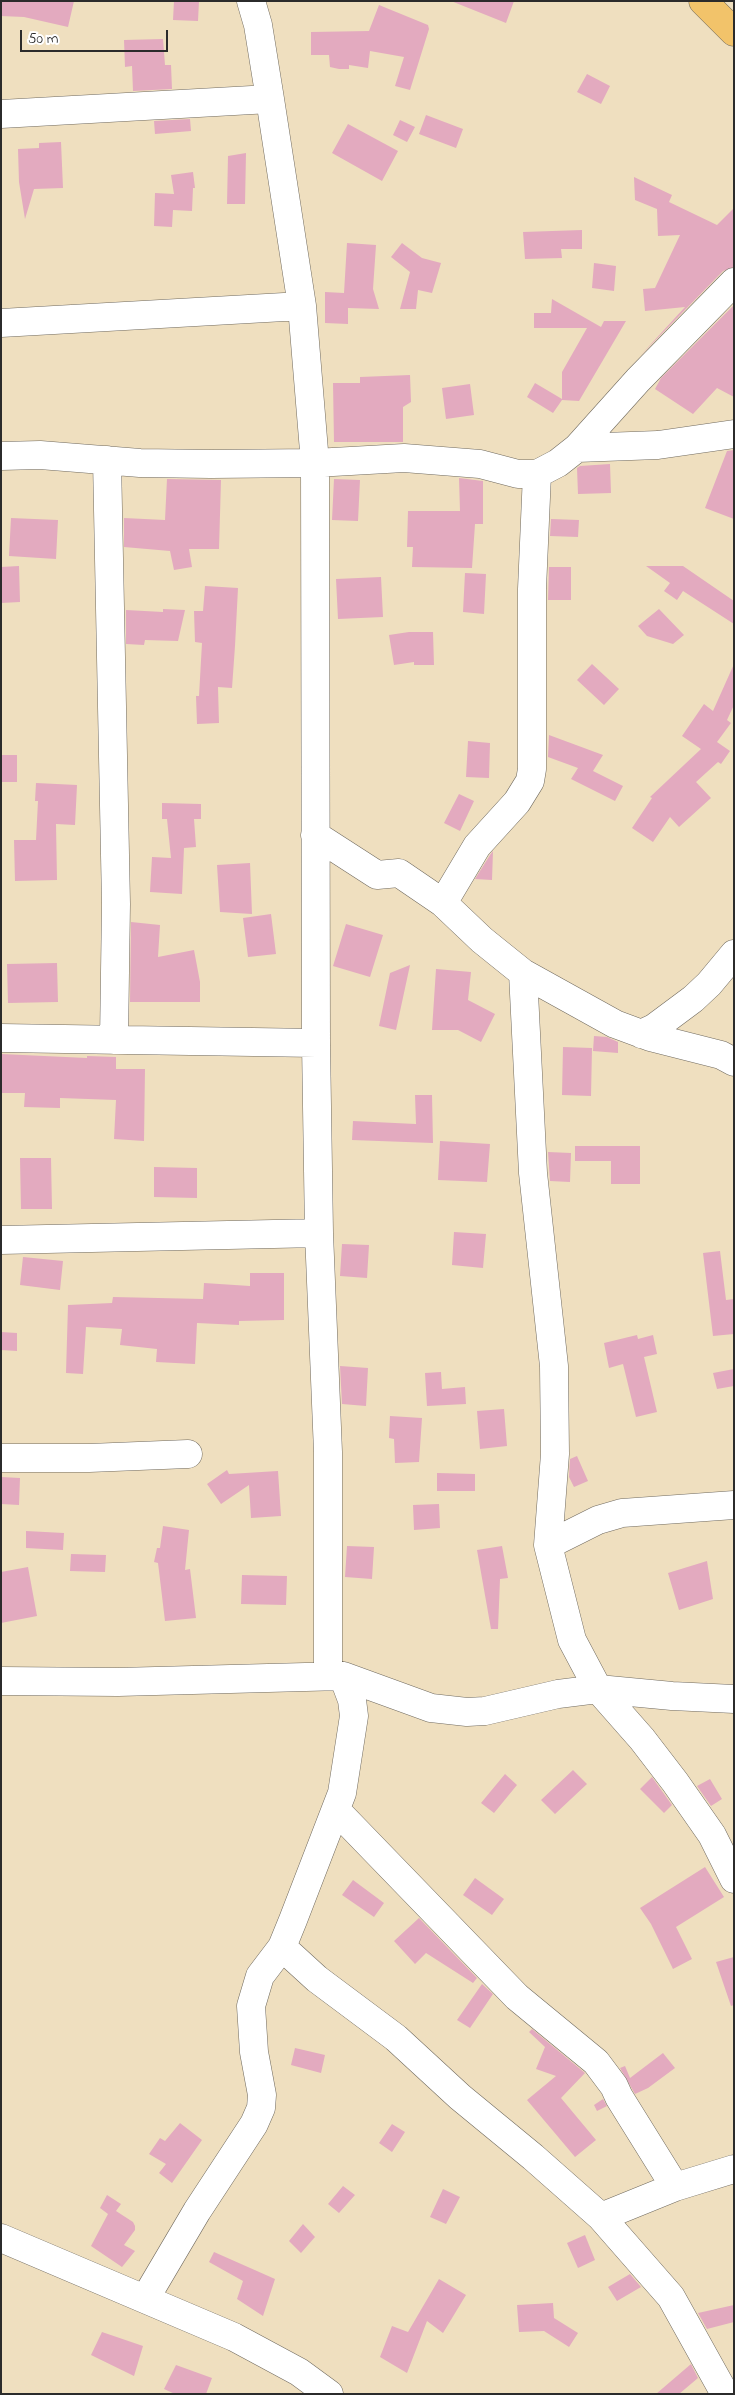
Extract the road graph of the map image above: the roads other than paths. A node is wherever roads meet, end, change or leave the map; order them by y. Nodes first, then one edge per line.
1 (251, 1) edge
2 (703, 1) edge
3 (734, 32) edge
4 (270, 99) junction
5 (1, 114) edge
6 (734, 282) edge
7 (302, 306) junction
8 (1, 323) edge
9 (734, 434) edge
10 (577, 448) junction
11 (1, 456) edge
12 (107, 460) junction
13 (315, 462) junction
14 (537, 474) junction
15 (315, 835) junction
16 (443, 903) junction
17 (734, 954) edge
18 (523, 973) junction
19 (641, 1034) junction
20 (1, 1038) edge
21 (114, 1040) junction
22 (316, 1043) junction
23 (734, 1062) edge
24 (319, 1233) junction
25 (1, 1240) edge
26 (188, 1454) dead end
27 (1, 1458) edge
28 (734, 1505) edge
29 (548, 1545) junction
30 (336, 1676) junction
31 (1, 1681) edge
32 (598, 1688) junction
33 (734, 1699) edge
34 (336, 1810) junction
35 (734, 1879) edge
36 (282, 1947) junction
37 (734, 2169) edge
38 (675, 2187) junction
39 (601, 2217) junction
40 (1, 2238) edge
41 (146, 2299) junction
42 (329, 2394) edge
43 (726, 2394) edge

1 - 4 street
2 - 3 main road
4 - 5 street
4 - 7 street
6 - 10 street
7 - 8 street
7 - 13 street
9 - 10 street
10 - 14 street
11 - 12 street
12 - 13 street
12 - 21 street
13 - 14 street
13 - 15 street
14 - 16 street
15 - 16 street
15 - 22 street
16 - 18 street
17 - 19 street
18 - 19 street
18 - 29 street
19 - 23 street
20 - 21 street
21 - 22 street
22 - 24 street
24 - 25 street
24 - 30 street
26 - 27 street
28 - 29 street
29 - 32 street
30 - 31 street
30 - 32 street
30 - 34 street
32 - 33 street
32 - 35 street
34 - 36 street
34 - 38 street
36 - 39 street
36 - 41 street
37 - 38 street
38 - 39 street
39 - 43 street
40 - 41 street
41 - 42 street

